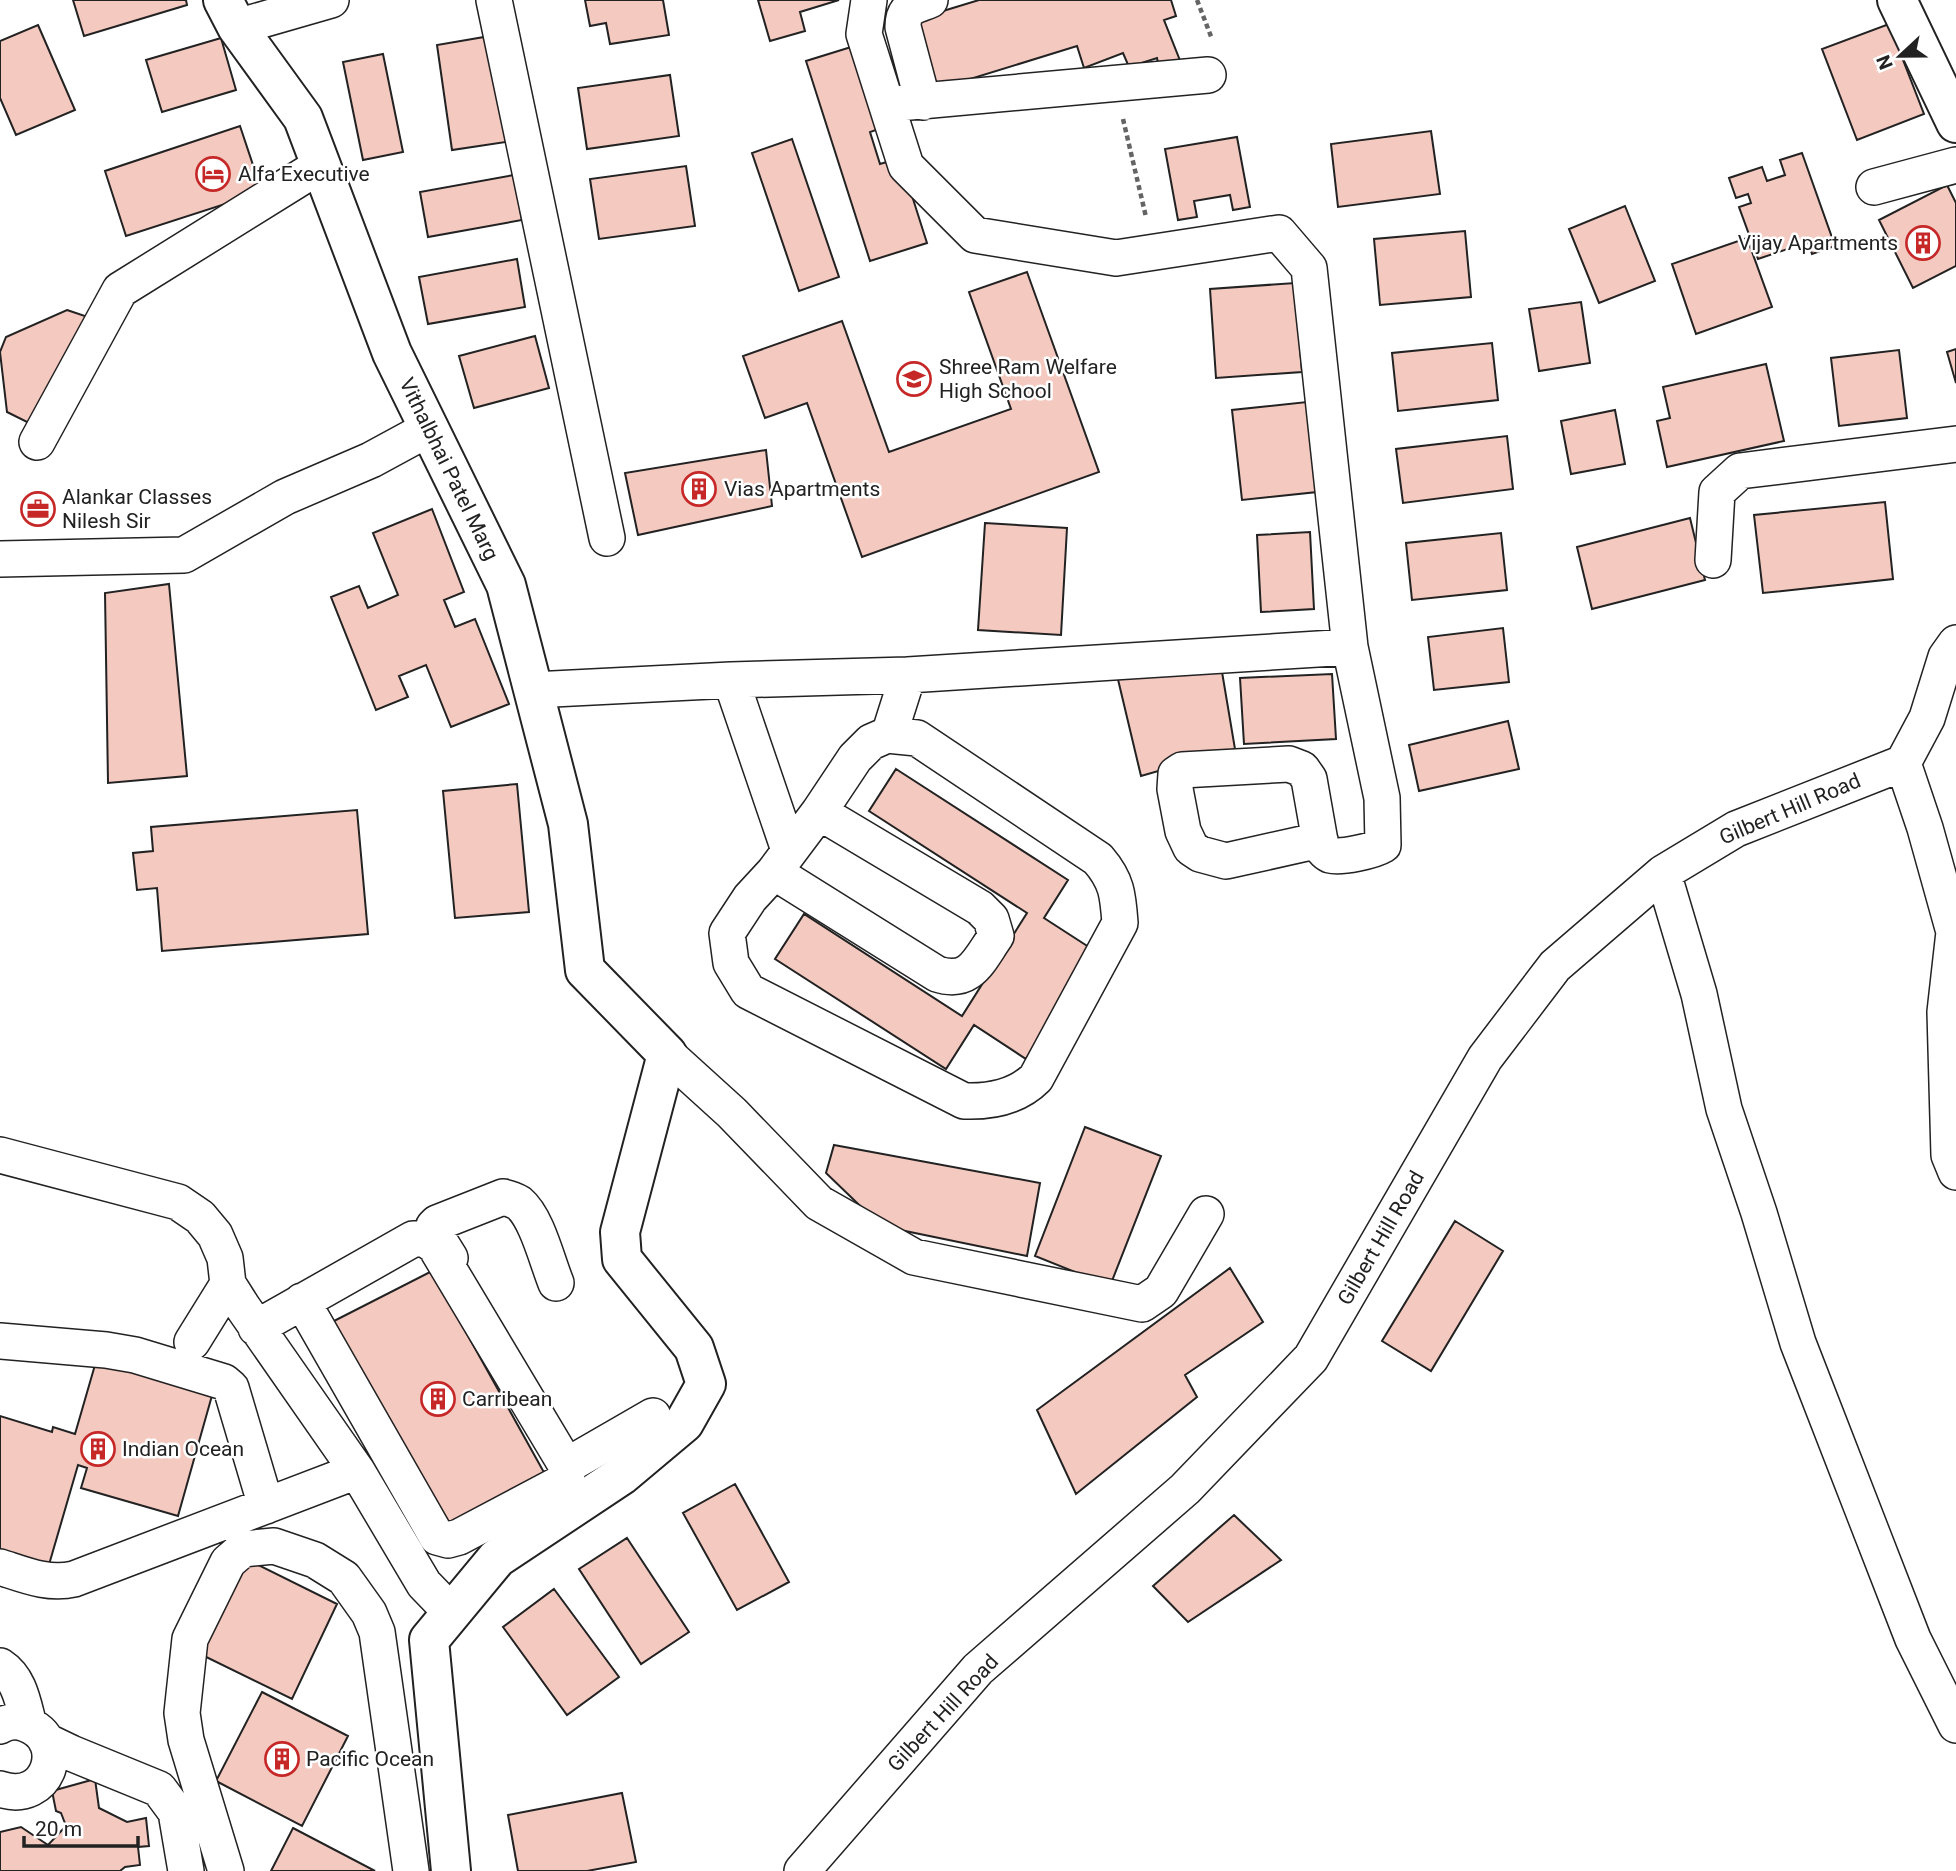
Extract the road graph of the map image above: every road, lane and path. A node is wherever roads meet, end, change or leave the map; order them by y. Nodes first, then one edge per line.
1 (331, 0) edge
2 (494, 0) edge
3 (869, 0) edge
4 (928, 0) edge
5 (1897, 0) edge
6 (230, 14) edge
7 (903, 27) junction
8 (864, 34) junction
9 (913, 64) junction
10 (1208, 75) dead end
11 (1115, 84) junction
12 (883, 90) junction
13 (923, 102) junction
14 (1956, 123) edge
15 (321, 165) junction
16 (1956, 165) edge
17 (1874, 187) dead end
18 (1153, 252) junction
19 (430, 428) junction
20 (37, 442) dead end
21 (1956, 444) edge
22 (607, 538) dead end
23 (0, 559) edge
24 (1713, 560) dead end
25 (1956, 643) edge
26 (1350, 647) junction
27 (908, 675) junction
28 (731, 680) junction
29 (533, 690) junction
30 (889, 735) junction
31 (1903, 763) junction
32 (819, 812) junction
33 (1320, 840) dead end
34 (782, 861) junction
35 (1663, 873) junction
36 (667, 1054) junction
37 (0, 1155) edge
38 (1956, 1172) edge
39 (1206, 1213) dead end
40 (556, 1283) dead end
41 (228, 1284) junction
42 (302, 1301) junction
43 (256, 1328) junction
44 (0, 1340) edge
45 (192, 1342) dead end
46 (653, 1416) dead end
47 (575, 1461) junction
48 (357, 1471) junction
49 (595, 1494) junction
50 (266, 1506) junction
51 (0, 1567) edge
52 (452, 1613) junction
53 (0, 1666) edge
54 (1956, 1726) edge
55 (25, 1730) edge
56 (0, 1789) edge
57 (186, 1871) edge
58 (226, 1871) edge
59 (411, 1871) edge
60 (451, 1871) edge
61 (802, 1871) edge

1 - 6 street
2 - 22 street
3 - 8 street
4 - 7 street
5 - 14 street
6 - 15 street, Vithalbhai Patel Marg
7 - 8 street
7 - 9 street
8 - 12 street
9 - 12 street
9 - 13 street
10 - 11 street
11 - 13 street
11 - 18 path
12 - 13 street
12 - 18 street
15 - 19 street, Vithalbhai Patel Marg
15 - 20 street
16 - 17 street
18 - 26 street
19 - 23 street
19 - 29 street, Vithalbhai Patel Marg
21 - 24 street
25 - 31 street
26 - 27 street
26 - 33 street
27 - 28 street
27 - 30 street
28 - 29 street
28 - 34 street
29 - 36 street, Vithalbhai Patel Marg
30 - 32 street
30 - 34 street
31 - 35 street, Gilbert Hill Road
31 - 38 street
32 - 34 street
32 - 34 street
35 - 54 street
35 - 61 street, Gilbert Hill Road
36 - 39 street
36 - 49 street
37 - 41 street
40 - 47 street
41 - 43 street
41 - 45 street
42 - 42 street
42 - 43 street
43 - 48 street
44 - 50 street
46 - 47 street
47 - 49 street
48 - 50 street
48 - 52 street
49 - 52 street
50 - 51 street
52 - 60 street
53 - 55 street
55 - 56 street
55 - 57 street
58 - 59 street

